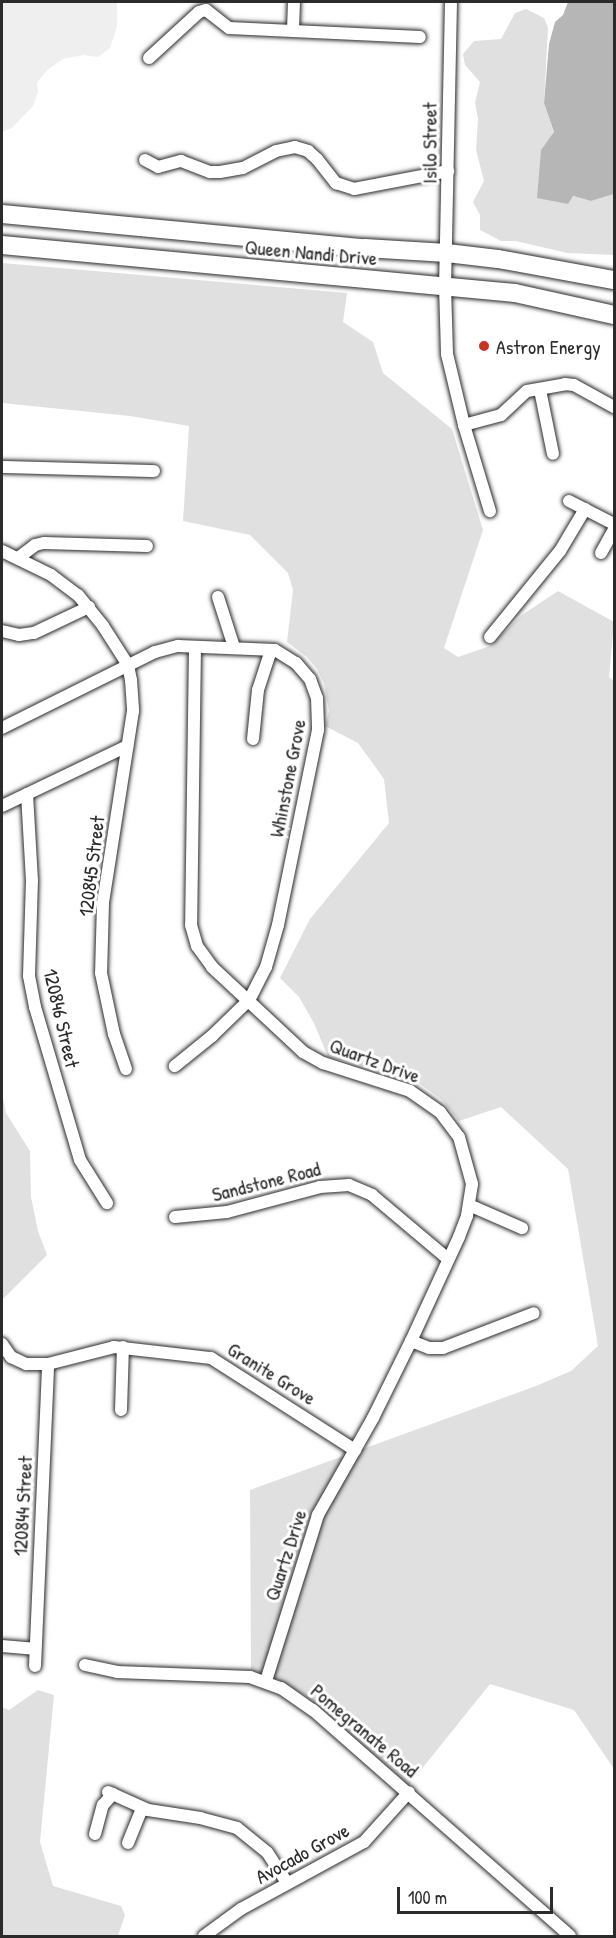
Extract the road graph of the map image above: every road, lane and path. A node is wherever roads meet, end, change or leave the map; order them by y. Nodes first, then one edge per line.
1 (294, 2) edge
2 (451, 2) edge
3 (293, 30) junction
4 (420, 37) dead end
5 (149, 58) dead end
6 (145, 160) dead end
7 (448, 171) junction
8 (2, 214) edge
9 (2, 245) edge
10 (447, 253) junction
11 (615, 280) edge
12 (445, 286) junction
13 (615, 315) edge
14 (540, 390) junction
15 (615, 407) edge
16 (464, 425) junction
17 (553, 454) dead end
18 (2, 467) edge
19 (154, 471) dead end
20 (569, 501) dead end
21 (585, 509) junction
22 (490, 511) dead end
23 (615, 524) edge
24 (615, 530) edge
25 (147, 546) dead end
26 (2, 551) edge
27 (601, 553) dead end
28 (18, 558) junction
29 (218, 597) dead end
30 (89, 607) junction
31 (2, 631) edge
32 (490, 637) dead end
33 (195, 647) junction
34 (234, 647) junction
35 (271, 650) junction
36 (128, 665) junction
37 (2, 728) edge
38 (253, 739) dead end
39 (127, 746) junction
40 (27, 794) junction
41 (2, 806) edge
42 (249, 1000) junction
43 (175, 1066) dead end
44 (126, 1069) dead end
45 (107, 1203) dead end
46 (469, 1205) junction
47 (175, 1217) dead end
48 (522, 1228) dead end
49 (448, 1259) junction
50 (534, 1313) dead end
51 (411, 1341) junction
52 (2, 1344) edge
53 (123, 1347) junction
54 (48, 1364) junction
55 (121, 1410) dead end
56 (355, 1450) junction
57 (2, 1646) edge
58 (34, 1649) junction
59 (85, 1665) dead end
60 (35, 1666) dead end
61 (266, 1681) junction
62 (409, 1792) junction
63 (142, 1809) junction
64 (95, 1834) dead end
65 (128, 1843) dead end
66 (287, 1883) junction
67 (204, 1936) edge
68 (570, 1936) edge

1 - 3 street
2 - 7 street, Isilo Street
3 - 4 street
3 - 5 street
6 - 7 street
7 - 10 street, Isilo Street
8 - 10 main road, Queen Nandi Drive
9 - 12 main road, Queen Nandi Drive
10 - 11 main road, Queen Nandi Drive
10 - 12 street, Isilo Street
12 - 13 main road, Queen Nandi Drive
12 - 16 street, Isilo Street
14 - 15 street
14 - 16 street
14 - 17 street
16 - 22 street, Isilo Street
18 - 19 street
20 - 21 street
21 - 23 street
21 - 32 street
24 - 27 street
25 - 28 street
26 - 28 street
28 - 30 street
29 - 34 street
30 - 31 street
30 - 36 street
33 - 34 street, Whinstone Grove
33 - 36 street, Whinstone Grove
33 - 42 street, Quartz Drive
34 - 35 street, Whinstone Grove
35 - 38 street
35 - 42 street, Whinstone Grove
36 - 37 street, Whinstone Grove
36 - 39 street, 120845 Street
39 - 40 street
39 - 44 street, 120845 Street
40 - 41 street
40 - 45 street, 120846 Street
42 - 43 street
42 - 46 street, Quartz Drive
46 - 48 street
46 - 49 street, Quartz Drive
47 - 49 street, Sandstone Road
49 - 51 street, Quartz Drive
50 - 51 street
51 - 56 street, Quartz Drive
52 - 54 street, Granite Grove
53 - 54 street, Granite Grove
53 - 55 street
53 - 56 street, Granite Grove
54 - 58 street, 120844 Street
56 - 61 street, Quartz Drive
57 - 58 street
58 - 60 street, 120844 Street
59 - 61 street, Pomegranate Road
61 - 62 street, Pomegranate Road
62 - 66 street, Avocado Grove
62 - 68 street, Pomegranate Road
63 - 64 street
63 - 65 street
63 - 66 street
66 - 67 street, Avocado Grove

